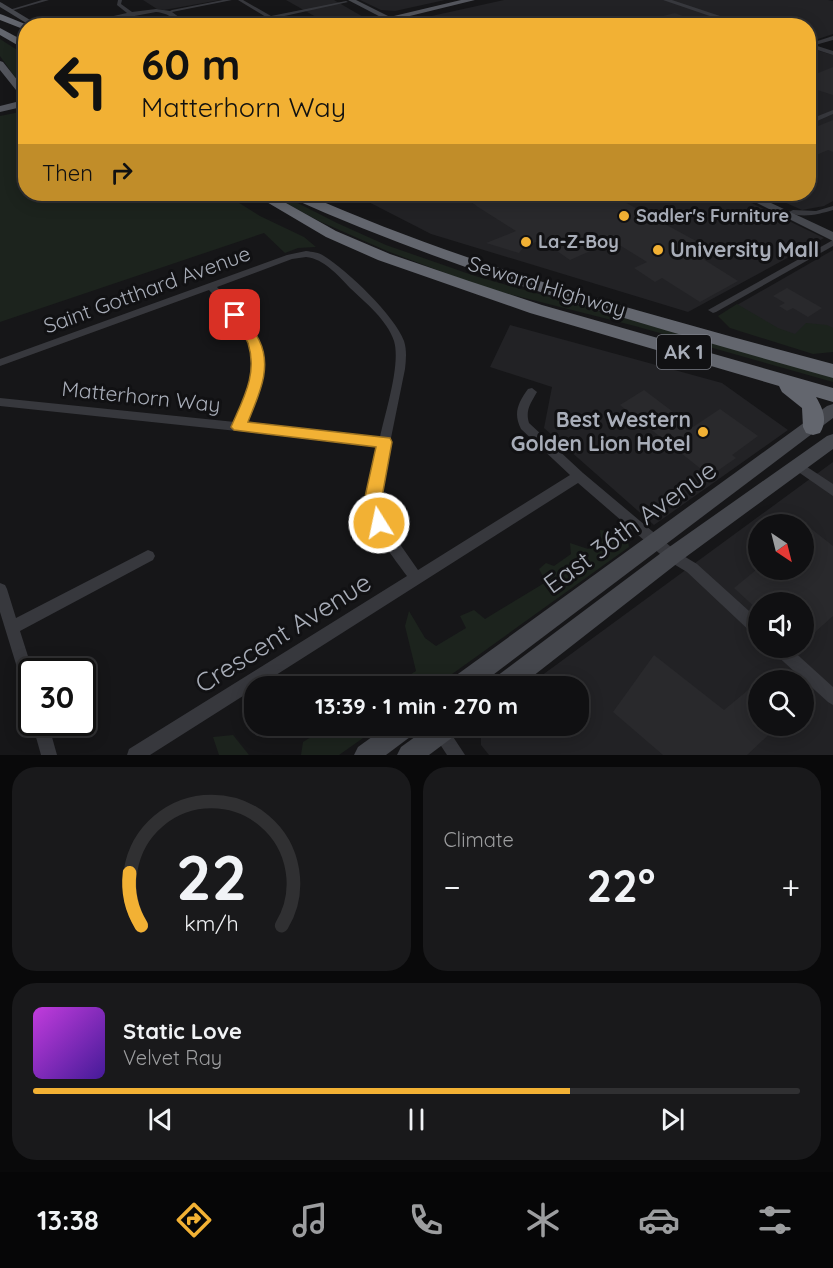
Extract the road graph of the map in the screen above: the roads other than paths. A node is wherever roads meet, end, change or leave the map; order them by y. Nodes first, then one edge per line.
1 (48, 0) edge
2 (120, 0) edge
3 (230, 0) edge
4 (240, 0) edge
5 (347, 0) edge
6 (666, 0) edge
7 (469, 1) edge
8 (0, 4) edge
9 (11, 10) junction
10 (172, 11) junction
11 (131, 14) junction
12 (0, 17) edge
13 (270, 17) junction
14 (24, 18) edge
15 (111, 18) edge
16 (180, 18) edge
17 (265, 18) edge
18 (384, 18) edge
19 (402, 18) edge
20 (722, 18) edge
21 (18, 24) edge
22 (18, 28) edge
23 (0, 31) edge
24 (833, 38) edge
25 (18, 42) edge
26 (816, 44) edge
27 (816, 48) edge
28 (833, 53) edge
29 (0, 64) edge
30 (18, 88) edge
31 (18, 100) edge
32 (0, 104) edge
33 (18, 105) edge
34 (0, 109) edge
35 (833, 112) edge
36 (816, 119) edge
37 (272, 201) edge
38 (309, 201) edge
39 (765, 201) edge
40 (765, 201) edge
41 (766, 201) edge
42 (833, 209) edge
43 (793, 212) junction
44 (814, 221) junction
45 (833, 230) edge
46 (833, 237) edge
47 (833, 243) edge
48 (211, 286) junction
49 (713, 310) dead end
50 (0, 363) edge
51 (833, 370) edge
52 (773, 378) junction
53 (532, 392) dead end
54 (833, 395) edge
55 (0, 402) edge
56 (833, 410) edge
57 (239, 427) junction
58 (813, 427) junction
59 (833, 440) edge
60 (385, 442) junction
61 (798, 466) junction
62 (579, 476) junction
63 (833, 491) edge
64 (664, 550) junction
65 (148, 556) dead end
66 (416, 577) junction
67 (0, 589) edge
68 (748, 620) edge
69 (12, 628) junction
70 (21, 658) edge
71 (790, 658) edge
72 (475, 676) edge
73 (514, 676) edge
74 (833, 697) edge
75 (44, 736) edge
76 (392, 736) edge
77 (433, 736) edge
78 (446, 736) edge
79 (49, 755) edge
80 (135, 755) edge
81 (366, 755) edge
82 (410, 755) edge
83 (457, 755) edge

1 - 9 street
2 - 11 street
3 - 10 street
4 - 13 street
5 - 13 street
5 - 18 main road
6 - 20 street
7 - 19 main road
8 - 9 main road
9 - 14 main road
10 - 11 street
10 - 16 street
11 - 15 street
12 - 21 highway
12 - 22 highway
13 - 17 street
23 - 25 highway
24 - 26 street
27 - 28 street
29 - 30 main road
31 - 32 main road
33 - 34 main road
35 - 36 street
37 - 52 highway, Seward Highway / AK 1
38 - 51 highway, Seward Highway / AK 1
39 - 44 main road
40 - 46 main road
41 - 43 main road
42 - 43 street
42 - 44 street
43 - 44 main road
44 - 45 main road
47 - 49 street
48 - 50 street, Saint Gotthard Avenue
48 - 57 street
48 - 60 street, Saint Gotthard Avenue
52 - 54 highway, Seward Highway / AK 1
52 - 58 highway
53 - 62 street
55 - 57 street, Matterhorn Way
56 - 58 main road, East 36th Avenue
57 - 60 street, Matterhorn Way
58 - 64 main road, East 36th Avenue
59 - 61 main road, East 36th Avenue
60 - 66 street
61 - 63 street
61 - 64 main road, East 36th Avenue
62 - 64 street
62 - 66 street, Crescent Avenue
64 - 68 street
64 - 72 main road, East 36th Avenue
64 - 73 main road, East 36th Avenue
65 - 69 street
66 - 80 street, Crescent Avenue
67 - 69 street
69 - 70 street
71 - 74 street
75 - 79 street
76 - 81 main road
77 - 82 main road
78 - 83 street

